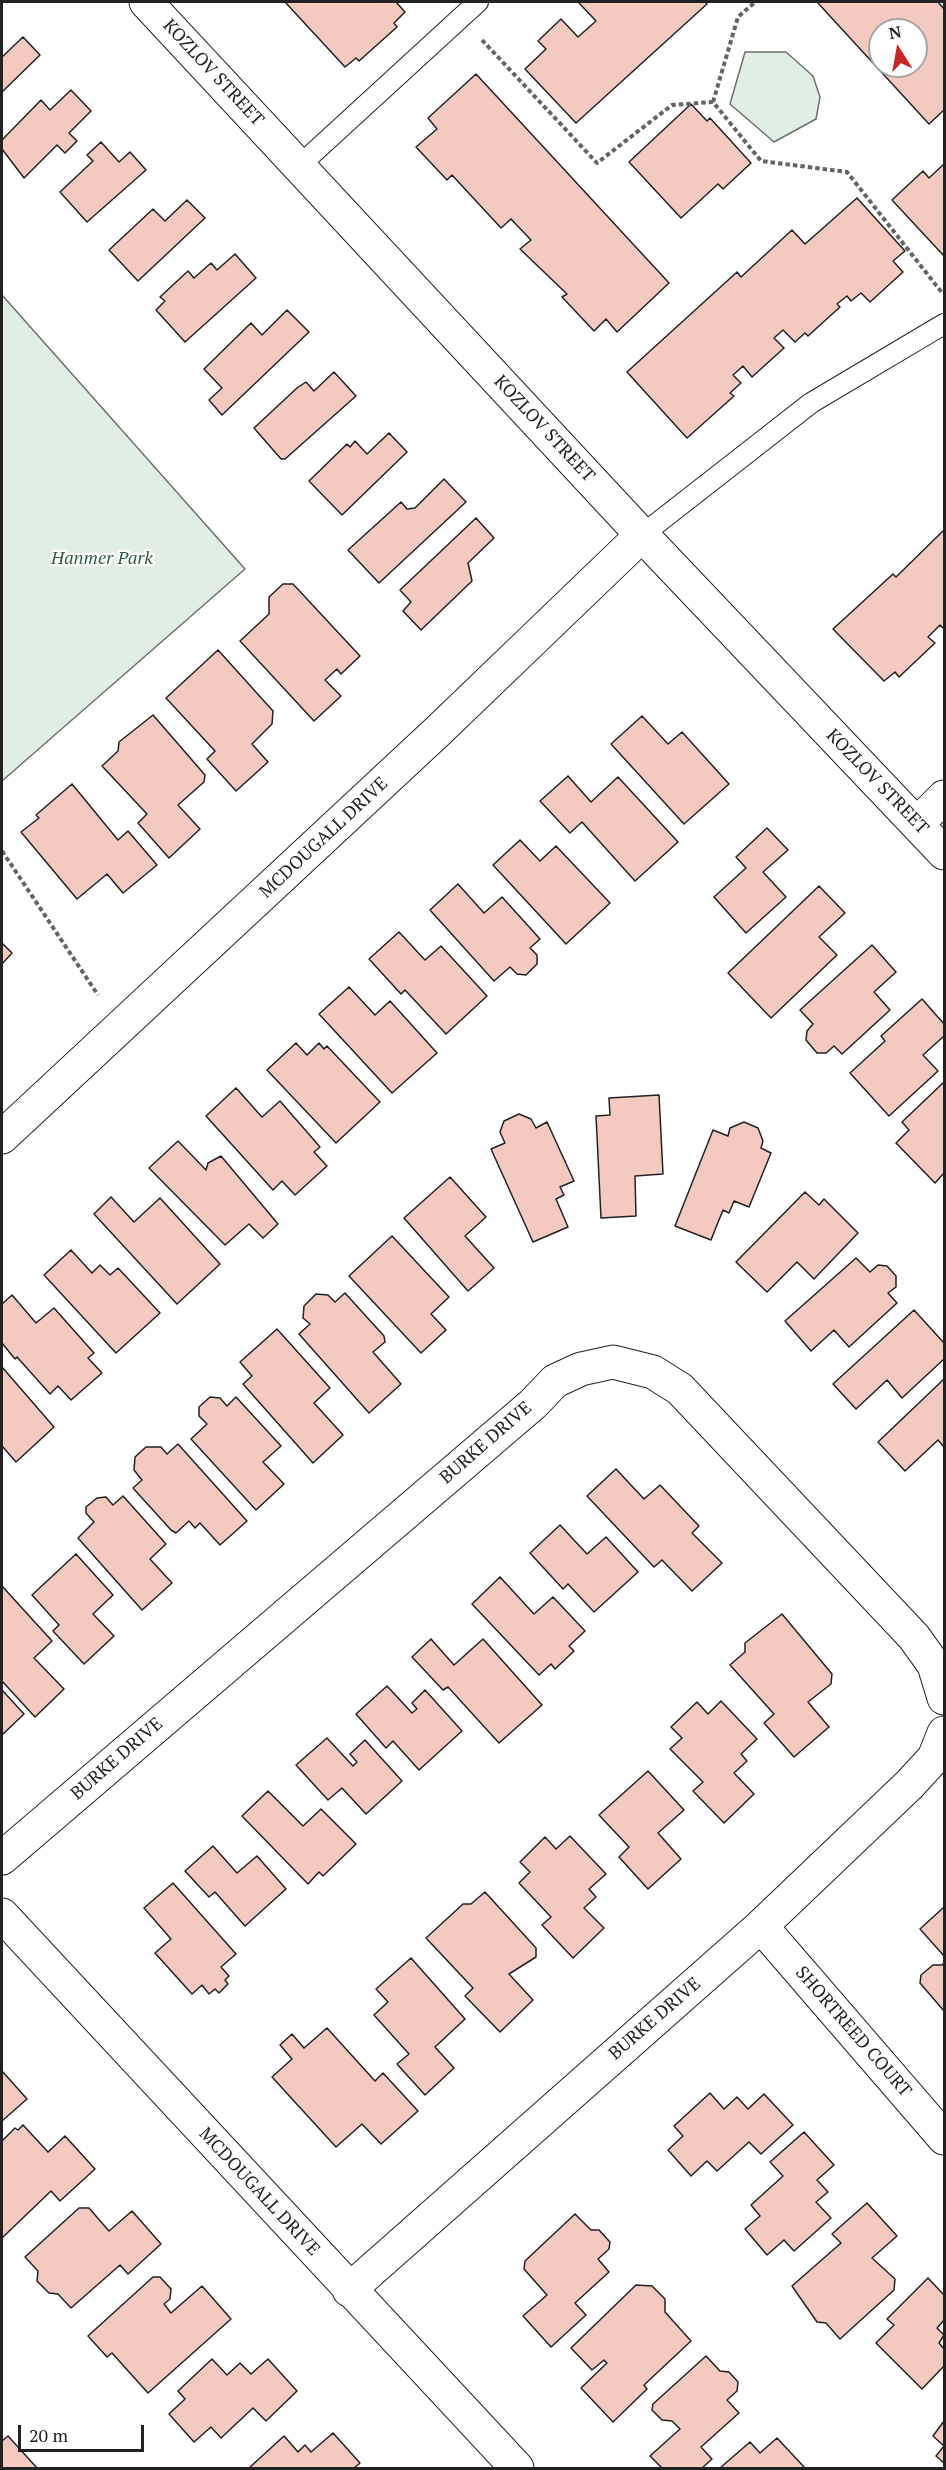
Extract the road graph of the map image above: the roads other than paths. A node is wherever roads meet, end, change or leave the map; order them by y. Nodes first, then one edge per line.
1 (146, 2) edge
2 (478, 2) edge
3 (299, 166) junction
4 (945, 324) edge
5 (642, 535) junction
6 (945, 796) edge
7 (917, 824) junction
8 (945, 853) edge
9 (2, 1137) edge
10 (945, 1698) edge
11 (945, 1733) edge
12 (2, 1858) edge
13 (2, 1915) edge
14 (761, 1926) junction
15 (945, 2138) edge
16 (349, 2290) junction
17 (517, 2469) edge

1 - 3 street, KOZLOV STREET
2 - 3 lane
3 - 5 street, KOZLOV STREET
4 - 5 lane
5 - 7 street, KOZLOV STREET
5 - 9 street, MCDOUGALL DRIVE
6 - 7 street
7 - 8 street, KOZLOV STREET
10 - 12 street, BURKE DRIVE
11 - 14 street, BURKE DRIVE
13 - 16 street, MCDOUGALL DRIVE
14 - 15 street, SHORTREED COURT
14 - 16 street, BURKE DRIVE
16 - 17 street, MCDOUGALL DRIVE

